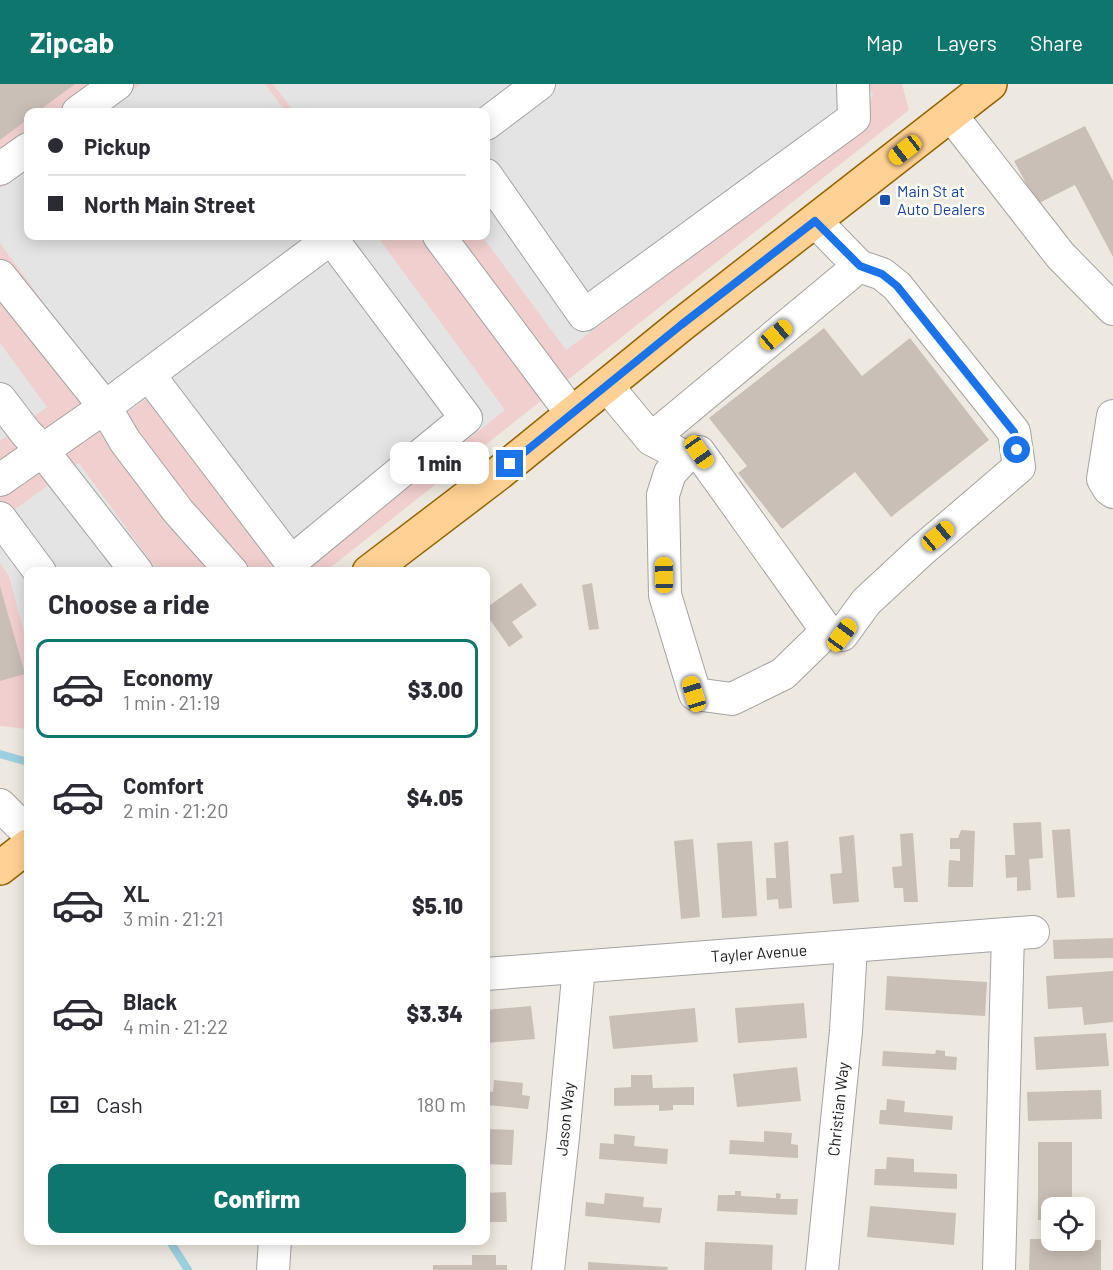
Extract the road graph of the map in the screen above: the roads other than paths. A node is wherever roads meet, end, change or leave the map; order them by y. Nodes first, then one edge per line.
1 (117, 84) edge
2 (539, 84) edge
3 (853, 84) edge
4 (969, 95) edge
5 (84, 108) edge
6 (490, 121) edge
7 (24, 152) edge
8 (0, 169) edge
9 (490, 181) edge
10 (815, 221) junction
11 (329, 240) edge
12 (335, 240) edge
13 (442, 240) edge
14 (860, 266) junction
15 (0, 276) edge
16 (1113, 309) edge
17 (149, 375) junction
18 (607, 386) junction
19 (0, 399) edge
20 (105, 407) junction
21 (572, 414) junction
22 (1113, 416) edge
23 (651, 440) junction
24 (42, 450) junction
25 (685, 457) junction
26 (0, 480) edge
27 (1113, 492) edge
28 (178, 511) junction
29 (0, 518) edge
30 (36, 567) edge
31 (133, 567) edge
32 (211, 567) edge
33 (228, 567) edge
34 (376, 567) edge
35 (827, 631) junction
36 (0, 805) edge
37 (24, 829) edge
38 (24, 849) edge
39 (0, 868) edge
40 (851, 947) junction
41 (579, 967) junction
42 (490, 974) edge
43 (275, 1245) edge
44 (273, 1270) edge
45 (548, 1270) edge
46 (822, 1270) edge
47 (999, 1270) edge

1 - 5 street
2 - 6 street
3 - 9 street
4 - 10 main road
4 - 16 street
7 - 8 street
10 - 14 street
10 - 18 main road
11 - 17 street
12 - 17 street
13 - 21 street
14 - 23 street
14 - 35 street
15 - 20 street
17 - 20 street
18 - 21 main road
18 - 23 street
19 - 24 street
20 - 24 street
20 - 28 street
21 - 34 main road
22 - 27 street
23 - 25 street
24 - 26 street
24 - 31 street
25 - 35 street
25 - 35 street
28 - 32 street
28 - 33 street
29 - 30 street
36 - 37 street
38 - 39 main road
40 - 41 street, Tayler Avenue
40 - 46 street, Christian Way
40 - 47 street, Tayler Avenue
41 - 42 street, Tayler Avenue
41 - 45 street, Jason Way
43 - 44 street

